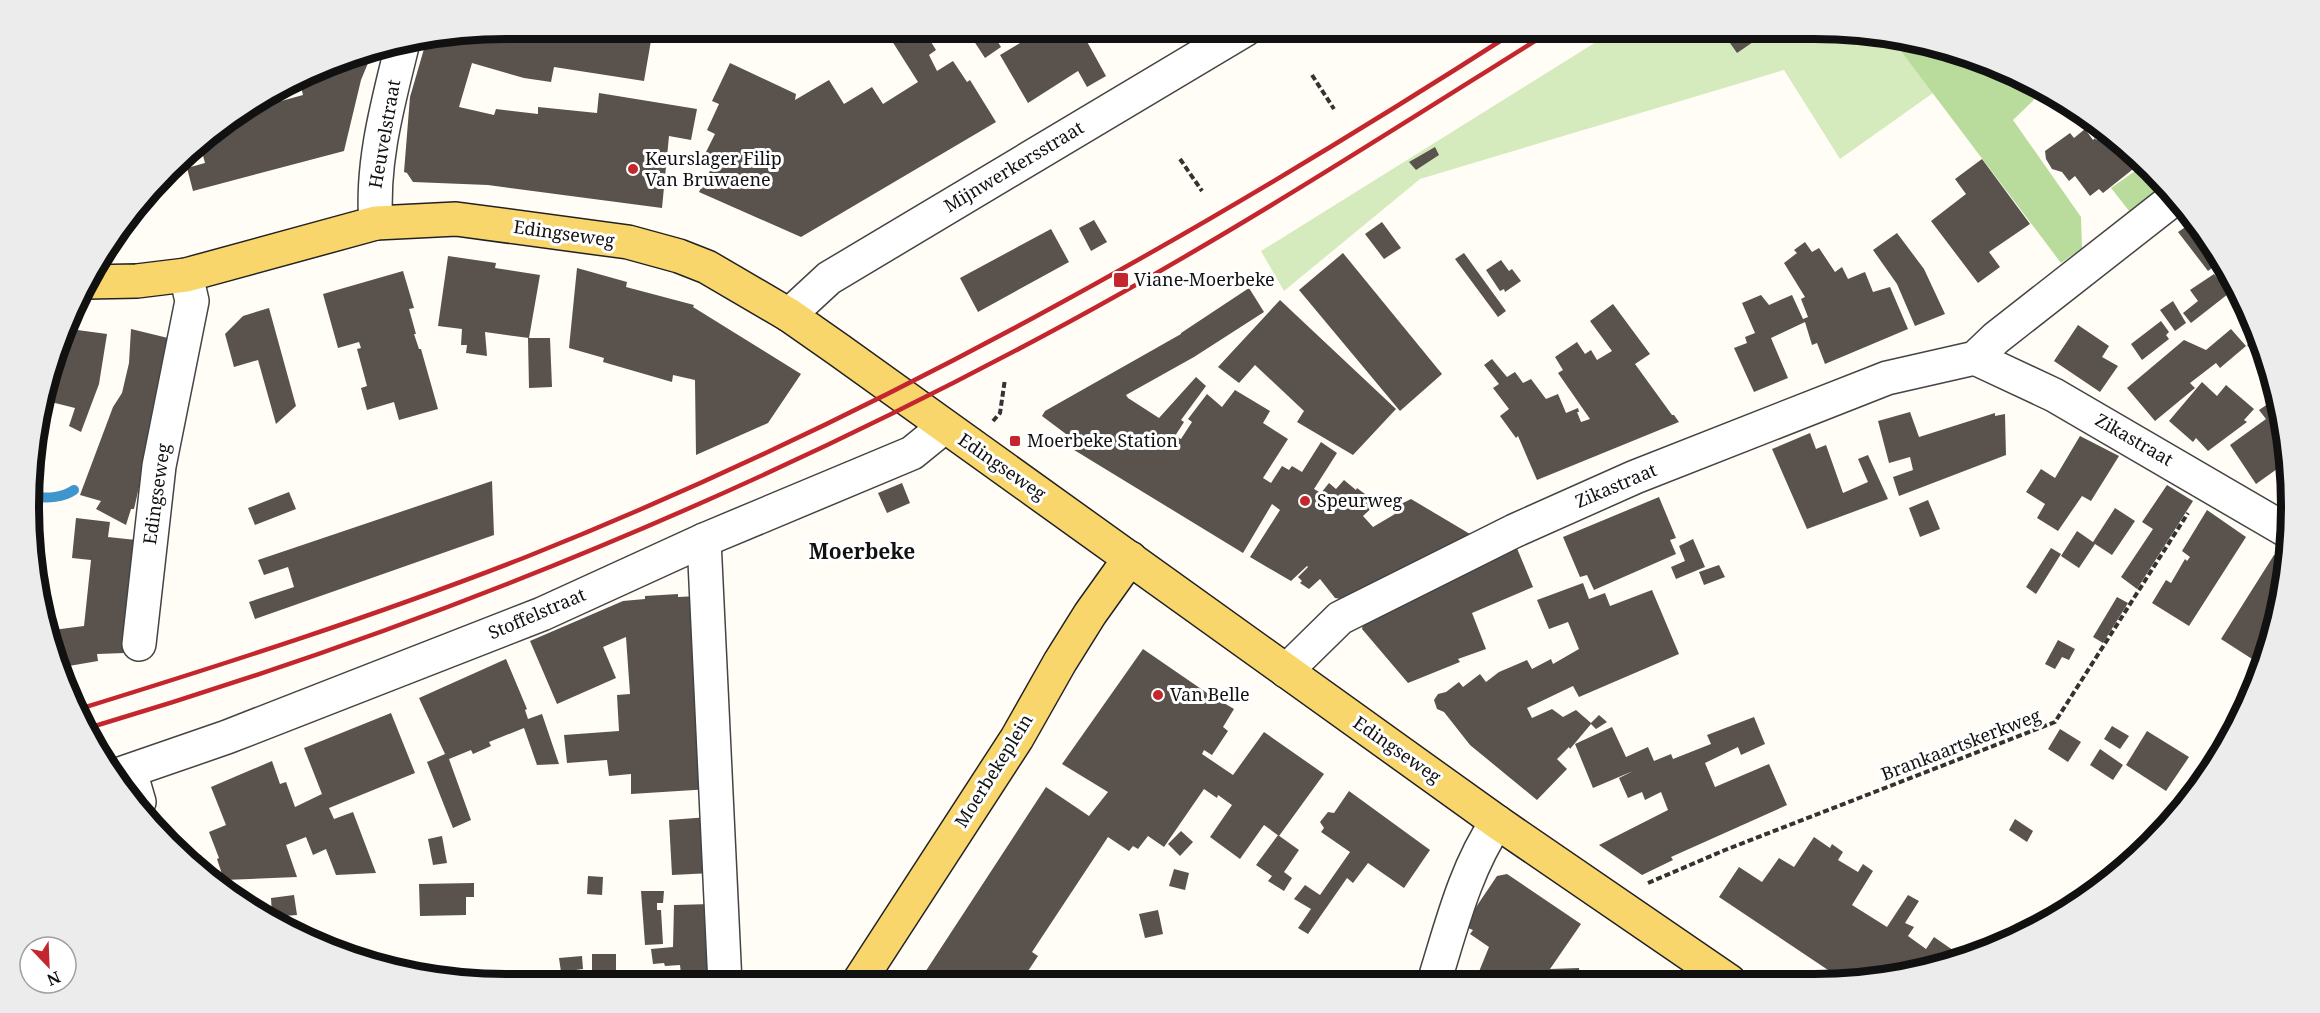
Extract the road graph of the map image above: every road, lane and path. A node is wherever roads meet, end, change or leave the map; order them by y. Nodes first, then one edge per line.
1 (1228, 39) edge
2 (401, 51) edge
3 (1312, 75) dead end
4 (1334, 109) dead end
5 (1180, 159) dead end
6 (1202, 191) dead end
7 (2168, 202) edge
8 (376, 223) junction
9 (186, 275) junction
10 (97, 282) edge
11 (789, 315) junction
12 (1975, 358) junction
13 (1005, 380) dead end
14 (944, 427) junction
15 (972, 446) junction
16 (2207, 484) junction
17 (2280, 527) edge
18 (704, 540) junction
19 (1130, 558) junction
20 (139, 644) dead end
21 (1286, 671) junction
22 (123, 773) edge
23 (1497, 822) junction
24 (1622, 908) junction
25 (724, 974) edge
26 (864, 974) edge
27 (1436, 974) edge
28 (1719, 974) edge

1 - 11 street, Mijnwerkersstraat
2 - 8 street, Heuvelstraat
3 - 4 path
5 - 6 path
7 - 12 street, Zikastraat
8 - 9 main road, Edingseweg
8 - 11 main road, Edingseweg
9 - 10 main road, Edingseweg
9 - 20 street, Edingseweg
11 - 14 main road, Edingseweg
12 - 16 street, Zikastraat
12 - 21 street, Zikastraat
13 - 15 path
14 - 15 main road, Edingseweg
14 - 18 street, Stoffelstraat
15 - 19 main road, Edingseweg
16 - 17 street, Zikastraat
16 - 24 path, Brankaartskerkweg
18 - 22 street, Stoffelstraat
18 - 25 street
19 - 21 main road, Edingseweg
19 - 26 main road, Moerbekeplein
21 - 23 main road, Edingseweg
23 - 24 main road, Edingseweg
23 - 27 street
24 - 28 main road, Edingseweg

